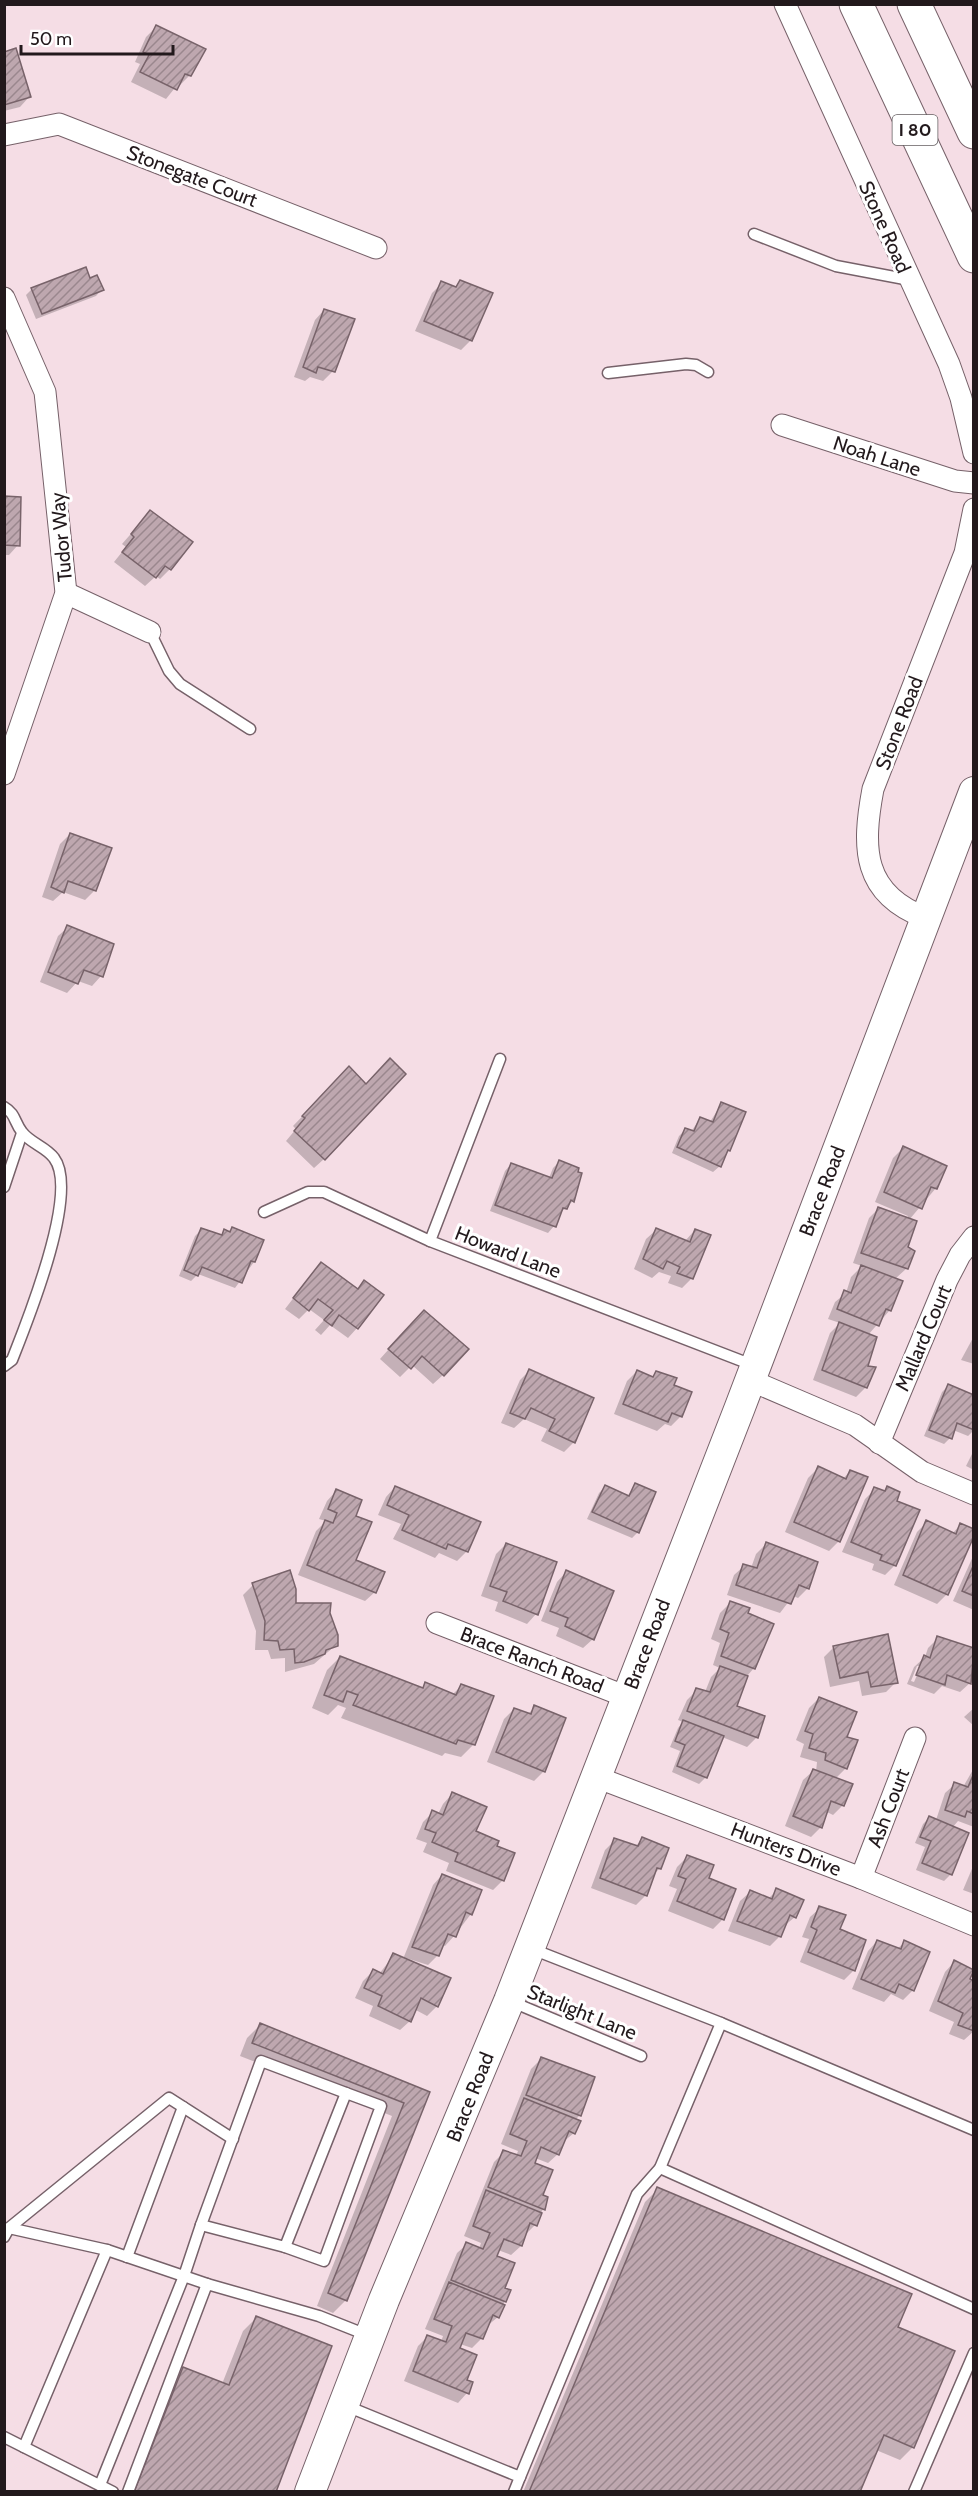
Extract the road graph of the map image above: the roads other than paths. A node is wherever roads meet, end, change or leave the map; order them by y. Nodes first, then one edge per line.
1 (785, 4) edge
2 (856, 4) edge
3 (914, 4) edge
4 (974, 132) edge
5 (4, 135) edge
6 (754, 234) dead end
7 (376, 248) dead end
8 (974, 256) edge
9 (910, 280) junction
10 (4, 298) edge
11 (10, 326) edge
12 (708, 372) dead end
13 (608, 373) dead end
14 (782, 425) dead end
15 (974, 453) edge
16 (974, 483) edge
17 (974, 509) edge
18 (66, 593) junction
19 (150, 632) joint
20 (250, 729) dead end
21 (4, 774) edge
22 (974, 792) edge
23 (926, 918) junction
24 (500, 1059) dead end
25 (4, 1107) edge
26 (22, 1133) junction
27 (6, 1178) edge
28 (264, 1212) dead end
29 (974, 1237) edge
30 (430, 1241) junction
31 (4, 1366) edge
32 (752, 1373) junction
33 (879, 1443) junction
34 (974, 1494) edge
35 (437, 1623) dead end
36 (627, 1697) junction
37 (915, 1738) dead end
38 (596, 1777) junction
39 (861, 1878) junction
40 (974, 1925) edge
41 (530, 1948) junction
42 (509, 2001) junction
43 (722, 2023) junction
44 (641, 2055) dead end
45 (346, 2094) junction
46 (183, 2107) junction
47 (974, 2130) edge
48 (233, 2139) junction
49 (660, 2168) junction
50 (201, 2225) junction
51 (7, 2232) edge
52 (285, 2247) junction
53 (107, 2250) junction
54 (127, 2257) junction
55 (184, 2276) junction
56 (207, 2284) junction
57 (974, 2309) edge
58 (370, 2336) junction
59 (974, 2353) edge
60 (344, 2404) junction
61 (4, 2437) edge
62 (24, 2447) junction
63 (520, 2477) junction
64 (100, 2485) junction
65 (112, 2492) edge
66 (128, 2492) edge
67 (310, 2492) edge
68 (514, 2492) edge
69 (914, 2492) edge

1 - 9 street, Stone Road
2 - 8 highway, I 80
3 - 4 highway, I 80
5 - 7 street, Stonegate Court
6 - 9 lane
9 - 15 street, Stone Road
10 - 11 street, Tudor Way
11 - 18 street, Tudor Way
12 - 13 lane
14 - 16 street, Noah Lane
17 - 23 street, Stone Road
18 - 19 street
18 - 21 street, Tudor Way
19 - 20 lane
22 - 23 street, Brace Road
23 - 32 street, Brace Road
24 - 30 lane, Howard Lane
25 - 26 lane
26 - 27 lane
26 - 31 lane
28 - 30 lane
29 - 33 street, Mallard Court
30 - 32 lane, Howard Lane
32 - 33 street
32 - 36 street, Brace Road
33 - 34 street
35 - 36 street, Brace Ranch Road
36 - 38 street, Brace Road
37 - 39 street, Ash Court
38 - 39 street, Hunters Drive
38 - 41 street, Brace Road
39 - 40 street, Hunters Drive
41 - 42 street, Brace Road
41 - 43 lane
42 - 44 lane, Starlight Lane
42 - 58 street, Brace Road
43 - 47 lane
43 - 49 lane
45 - 48 lane
45 - 52 lane
45 - 52 lane
46 - 48 lane
46 - 51 lane
46 - 54 lane
48 - 50 lane
49 - 57 lane
49 - 63 lane
50 - 52 lane
50 - 55 lane
51 - 53 lane
53 - 54 lane
53 - 62 lane
54 - 55 lane
55 - 56 lane
55 - 64 lane
56 - 58 lane
56 - 66 lane
58 - 60 street, Brace Road
59 - 69 lane
60 - 63 lane
60 - 67 street, Brace Road
61 - 62 lane
62 - 64 lane
63 - 68 lane
64 - 65 lane

